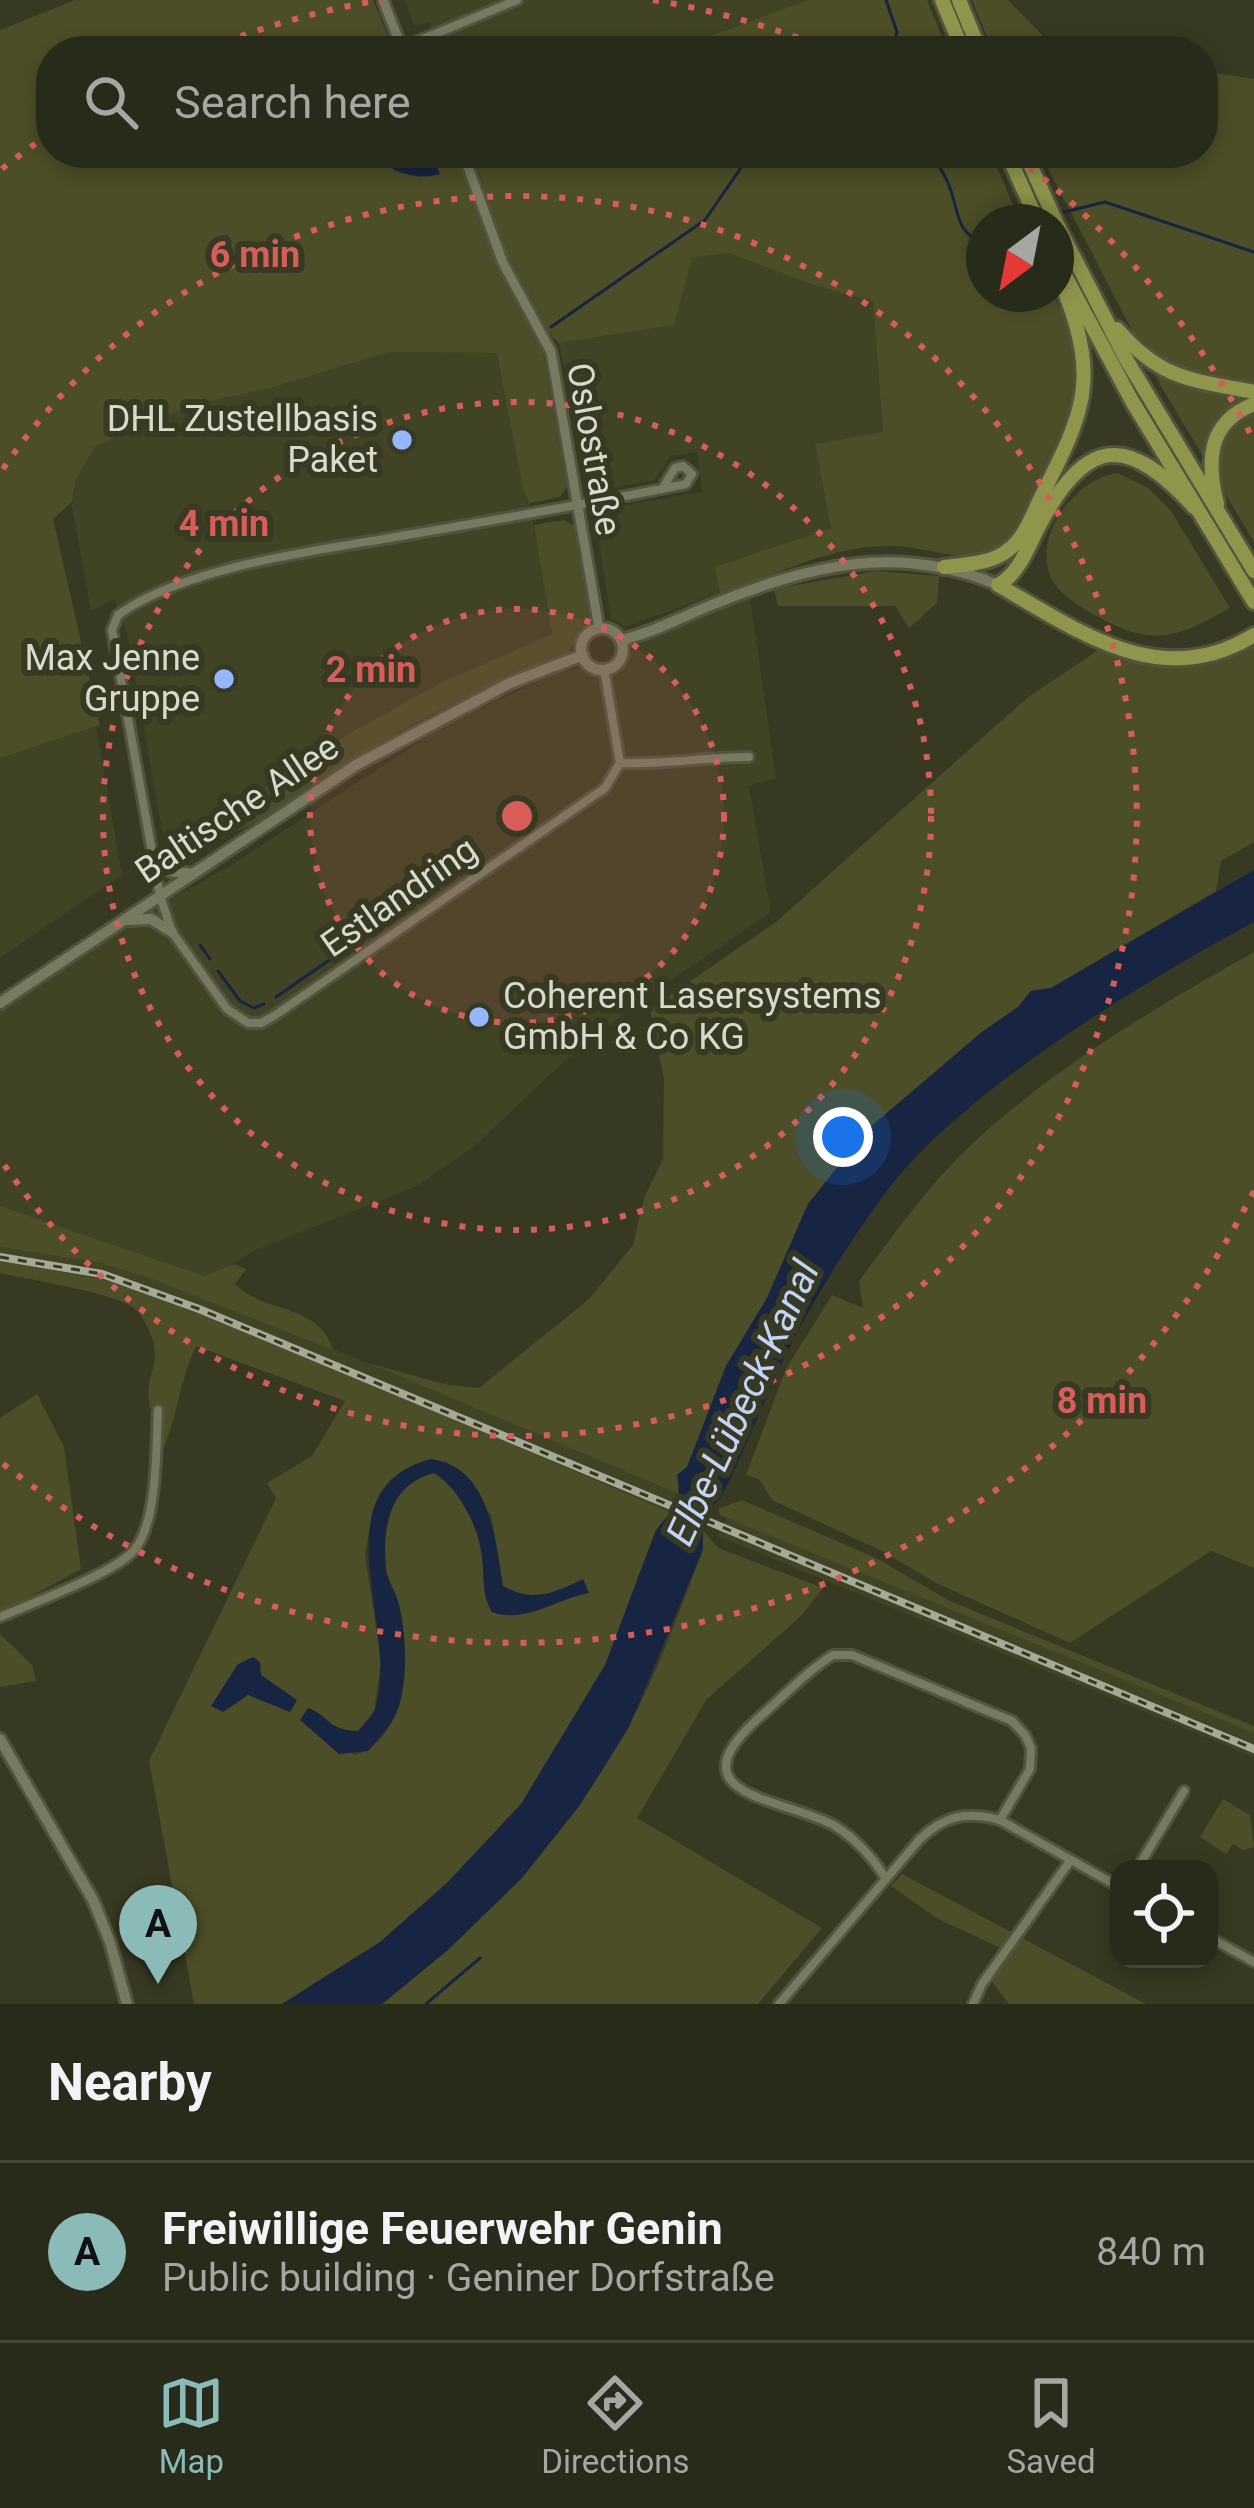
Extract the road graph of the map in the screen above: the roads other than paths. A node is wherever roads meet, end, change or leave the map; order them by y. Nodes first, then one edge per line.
1 (383, 0) edge
2 (517, 0) edge
3 (942, 0) edge
4 (959, 0) edge
5 (397, 36) edge
6 (434, 36) edge
7 (957, 36) edge
8 (974, 36) edge
9 (469, 168) edge
10 (1015, 168) edge
11 (1028, 168) edge
12 (1035, 204) edge
13 (1037, 204) edge
14 (1074, 258) edge
15 (1074, 295) edge
16 (1098, 306) junction
17 (1071, 312) edge
18 (1254, 392) edge
19 (1254, 404) edge
20 (662, 489) dead end
21 (576, 505) junction
22 (1194, 507) junction
23 (1222, 521) junction
24 (944, 566) junction
25 (1254, 571) edge
26 (998, 585) junction
27 (1254, 602) edge
28 (599, 628) junction
29 (1253, 636) edge
30 (621, 640) junction
31 (583, 655) junction
32 (604, 669) junction
33 (749, 757) dead end
34 (620, 763) junction
35 (153, 859) junction
36 (193, 874) junction
37 (160, 896) junction
38 (120, 923) junction
39 (172, 932) junction
40 (0, 1003) edge
41 (158, 1410) dead end
42 (0, 1618) edge
43 (0, 1739) edge
44 (1184, 1791) dead end
45 (1000, 1820) junction
46 (1142, 1860) edge
47 (1070, 1861) junction
48 (886, 1879) junction
49 (1110, 1882) edge
50 (1218, 1942) edge
51 (1253, 1960) edge
52 (127, 2004) edge
53 (779, 2004) edge
54 (973, 2004) edge

1 - 5 street
2 - 6 street
3 - 7 highway
4 - 8 highway
9 - 21 street, Oslostraße
10 - 12 highway
11 - 13 highway
14 - 16 highway
15 - 22 highway
16 - 18 highway
16 - 23 highway
17 - 24 highway
19 - 23 highway
20 - 21 street
21 - 28 street, Oslostraße
21 - 35 street, Estlandring
22 - 26 highway
22 - 27 highway
23 - 25 highway
24 - 26 main road
24 - 30 main road
26 - 29 highway
28 - 30 main road
28 - 31 main road
30 - 32 main road
31 - 32 main road
31 - 36 main road, Baltische Allee
32 - 34 street
33 - 34 street
34 - 39 street, Estlandring
35 - 36 main road
35 - 37 street, Estlandring
36 - 37 main road, Baltische Allee
37 - 38 main road, Baltische Allee
37 - 39 street, Estlandring
38 - 39 main road
38 - 40 main road, Baltische Allee
41 - 42 street
43 - 52 main road
44 - 46 street
45 - 47 street
45 - 48 street
45 - 48 street
47 - 49 street
47 - 54 street
48 - 53 street
50 - 51 street

